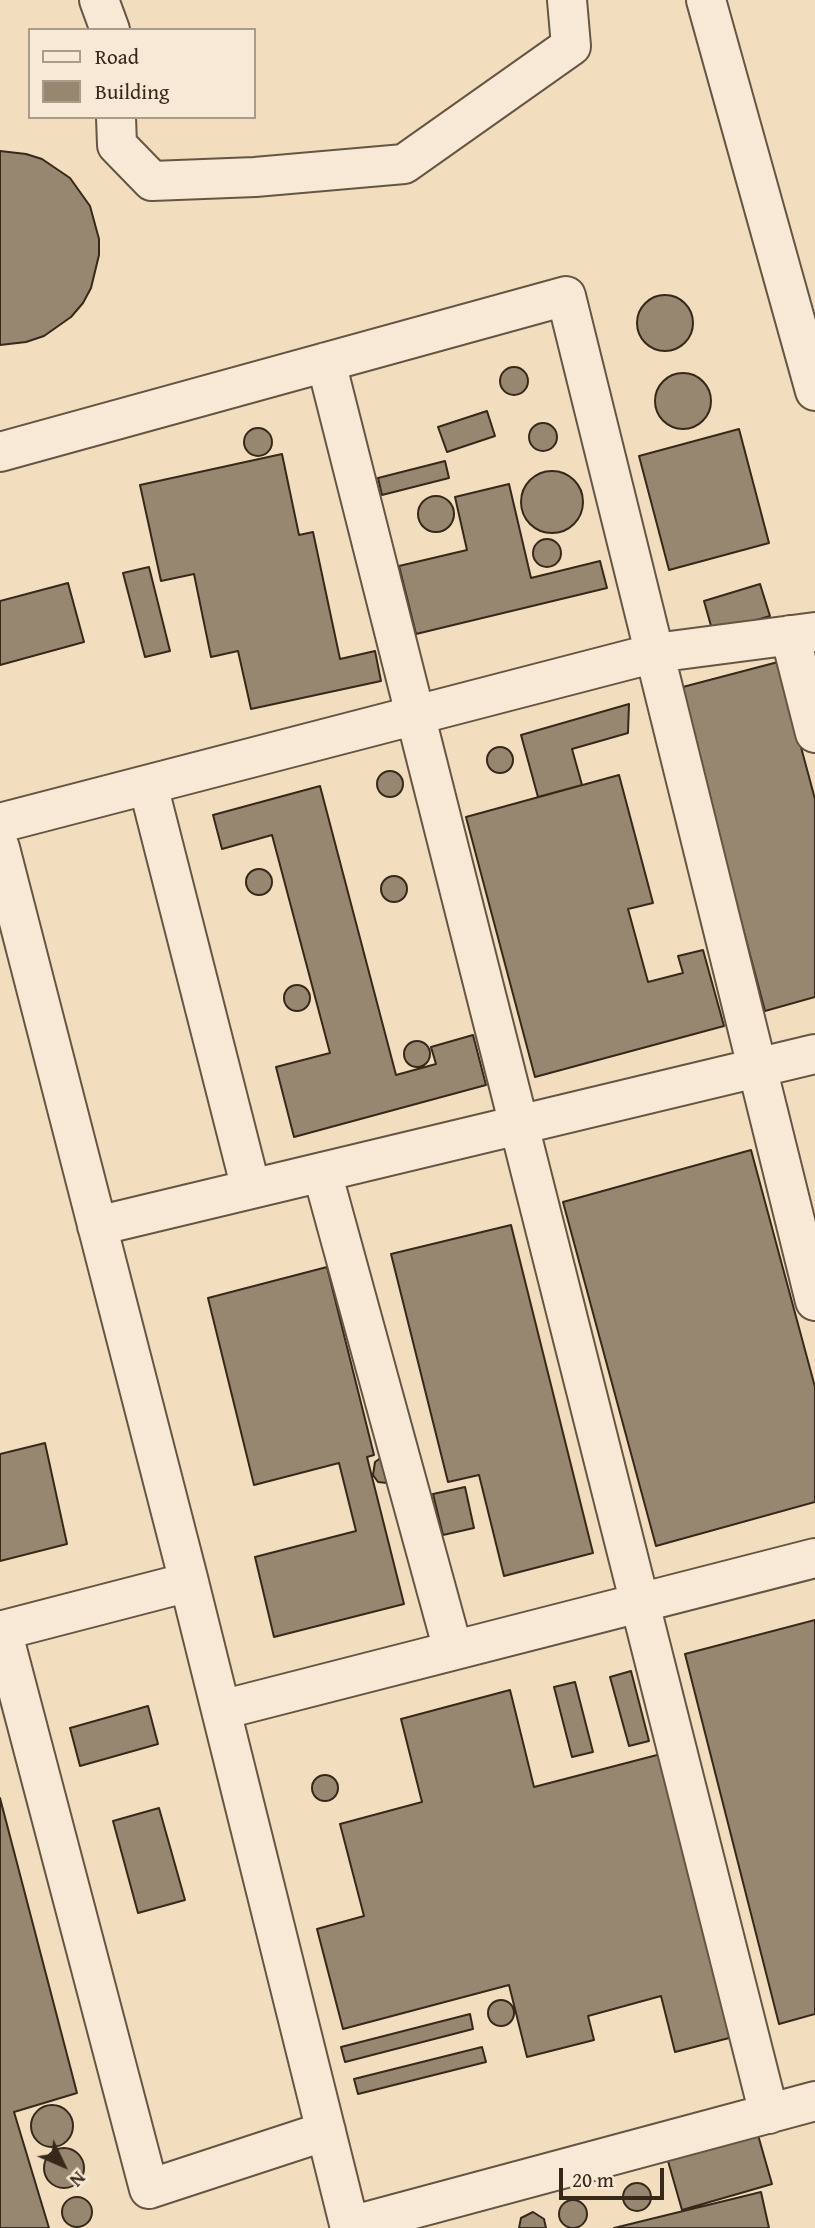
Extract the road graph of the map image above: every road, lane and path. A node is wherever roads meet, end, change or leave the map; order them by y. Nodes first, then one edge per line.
1 (99, 0) edge
2 (567, 0) edge
3 (706, 0) edge
4 (109, 28) edge
5 (116, 119) edge
6 (802, 295) edge
7 (326, 362) junction
8 (815, 390) edge
9 (0, 452) edge
10 (803, 633) edge
11 (654, 653) junction
12 (415, 715) junction
13 (815, 733) edge
14 (148, 785) junction
15 (0, 823) edge
16 (0, 848) edge
17 (8, 917) edge
18 (815, 1054) edge
19 (757, 1068) junction
20 (519, 1125) junction
21 (322, 1172) junction
22 (251, 1189) junction
23 (97, 1226) junction
24 (815, 1301) edge
25 (815, 1558) edge
26 (189, 1582) junction
27 (640, 1603) junction
28 (1, 1630) edge
29 (453, 1650) junction
30 (221, 1710) junction
31 (815, 2101) edge
32 (769, 2113) junction
33 (327, 2131) junction
34 (350, 2227) edge

1 - 4 lane
2 - 5 lane
3 - 6 lane
6 - 8 lane
7 - 9 lane
7 - 11 lane
7 - 12 lane
10 - 11 lane
10 - 13 lane
11 - 12 lane
11 - 19 lane
12 - 14 lane
12 - 20 lane
14 - 15 lane
14 - 22 lane
16 - 17 lane
17 - 23 lane
18 - 19 lane
19 - 20 lane
19 - 24 lane
20 - 21 lane
20 - 27 lane
21 - 22 lane
21 - 29 lane
22 - 23 lane
23 - 26 lane
25 - 27 lane
26 - 28 lane
26 - 30 lane
27 - 29 lane
27 - 32 lane
28 - 33 lane
29 - 30 lane
30 - 33 lane
31 - 32 lane
32 - 34 lane
33 - 34 lane

